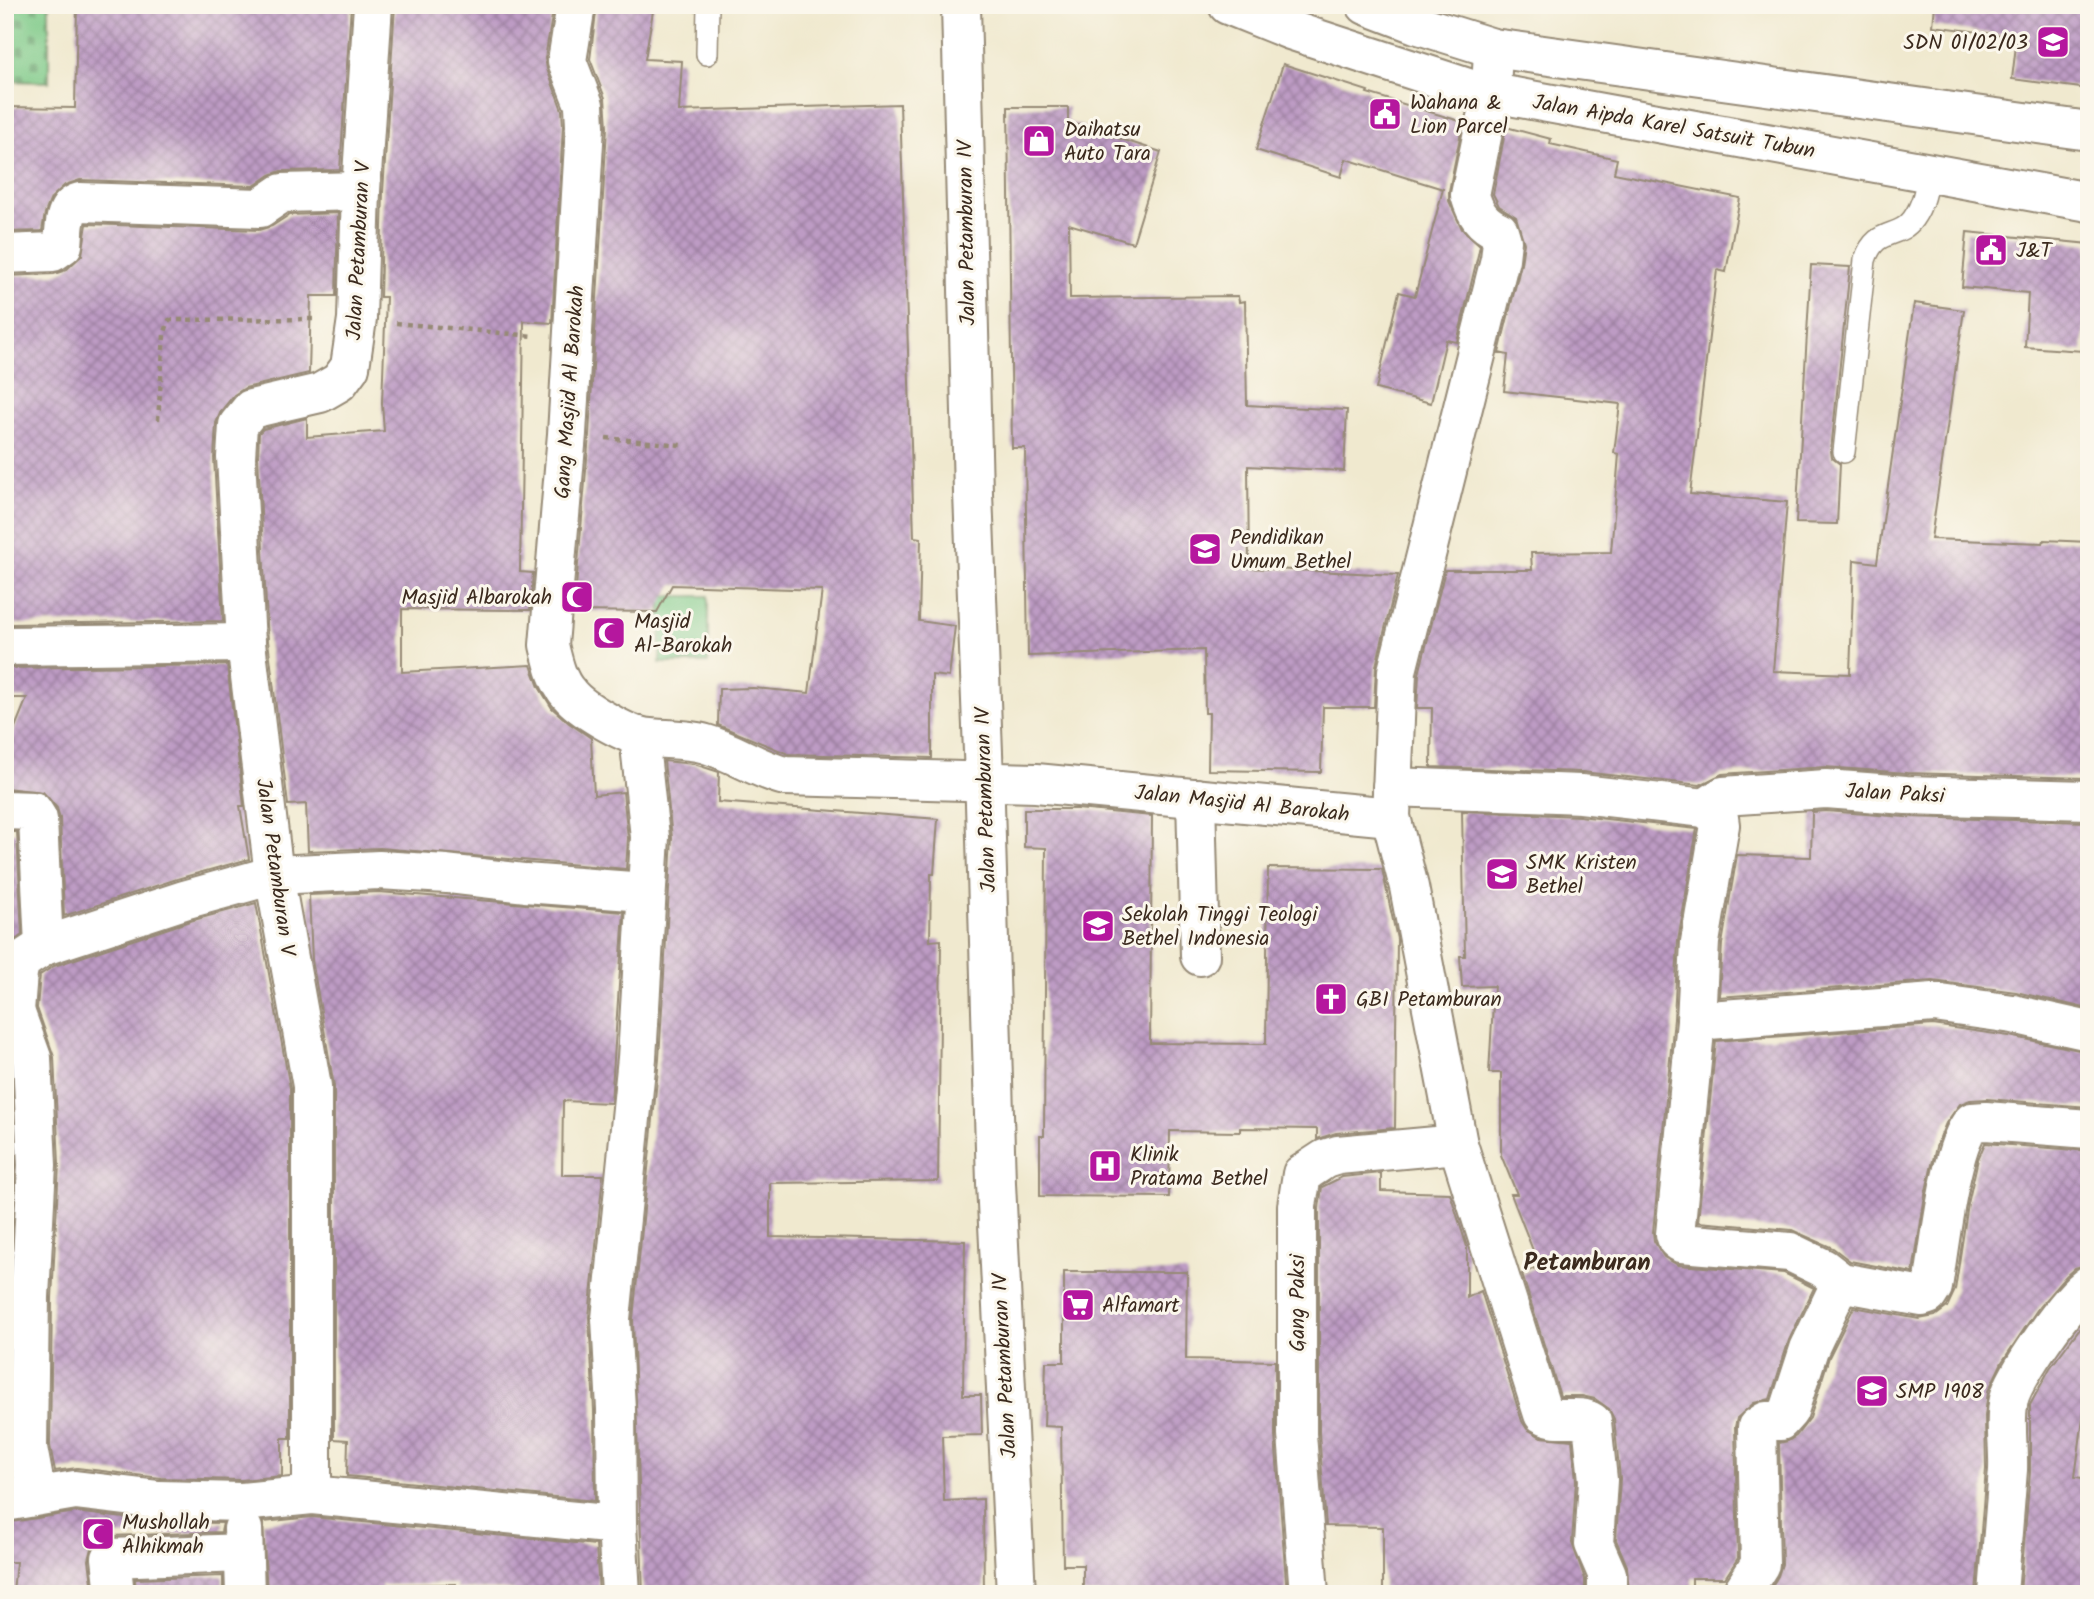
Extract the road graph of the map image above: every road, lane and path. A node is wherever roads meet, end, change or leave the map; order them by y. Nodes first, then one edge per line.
1 (373, 5) edge
2 (576, 5) edge
3 (708, 5) edge
4 (961, 5) edge
5 (1228, 5) edge
6 (1366, 5) edge
7 (1493, 48) junction
8 (707, 54) dead end
9 (1491, 93) junction
10 (2089, 131) edge
11 (1928, 172) junction
12 (361, 191) junction
13 (2089, 202) edge
14 (5, 254) edge
15 (357, 319) junction
16 (572, 340) junction
17 (158, 420) dead end
18 (567, 434) junction
19 (681, 445) dead end
20 (1844, 452) dead end
21 (6, 640) edge
22 (246, 643) junction
23 (639, 736) junction
24 (984, 781) junction
25 (1196, 798) junction
26 (2089, 800) edge
27 (1391, 802) junction
28 (1705, 808) junction
29 (5, 810) edge
30 (274, 876) junction
31 (645, 892) junction
32 (44, 946) junction
33 (1200, 956) dead end
34 (10, 1011) edge
35 (1696, 1021) junction
36 (2089, 1031) edge
37 (2089, 1129) edge
38 (1458, 1144) junction
39 (1841, 1282) junction
40 (2089, 1284) edge
41 (312, 1495) junction
42 (21, 1499) edge
43 (242, 1502) junction
44 (617, 1525) junction
45 (243, 1552) junction
46 (115, 1594) edge
47 (245, 1594) edge
48 (621, 1594) edge
49 (1016, 1594) edge
50 (1310, 1594) edge
51 (1608, 1594) edge
52 (1741, 1594) edge
53 (1998, 1594) edge

1 - 12 street, Jalan Petamburan V
2 - 16 street, Gang Masjid Al Barokah
3 - 8 lane
4 - 24 street, Jalan Petamburan IV
5 - 9 street, Jalan Aipda Karel Satsuit Tubun
6 - 7 street
7 - 9 street
7 - 10 street
9 - 11 street, Jalan Aipda Karel Satsuit Tubun
9 - 27 street
11 - 13 street, Jalan Aipda Karel Satsuit Tubun
11 - 20 lane
12 - 14 street
12 - 15 street, Jalan Petamburan V
15 - 16 path
15 - 17 path
15 - 22 street, Jalan Petamburan V
16 - 18 street, Gang Masjid Al Barokah
18 - 19 path
18 - 23 street, Gang Masjid Al Barokah
21 - 22 street
22 - 30 street, Jalan Petamburan V
23 - 24 street, Jalan Masjid Al Barokah
23 - 31 street
24 - 25 street, Jalan Masjid Al Barokah
24 - 49 street, Jalan Petamburan IV
25 - 27 street, Jalan Masjid Al Barokah
25 - 33 street
26 - 28 street, Jalan Paksi
27 - 28 street, Jalan Masjid Al Barokah
27 - 38 street
28 - 35 street
29 - 32 street
30 - 31 street
30 - 32 street
30 - 41 street, Jalan Petamburan V
31 - 44 street
32 - 34 street
34 - 42 street
35 - 36 street
35 - 39 street
37 - 39 street
38 - 50 street, Gang Paksi
38 - 51 street
39 - 52 street
40 - 53 street
41 - 43 street
41 - 44 street
42 - 43 street
43 - 45 street
44 - 48 street
45 - 46 street
45 - 47 street

